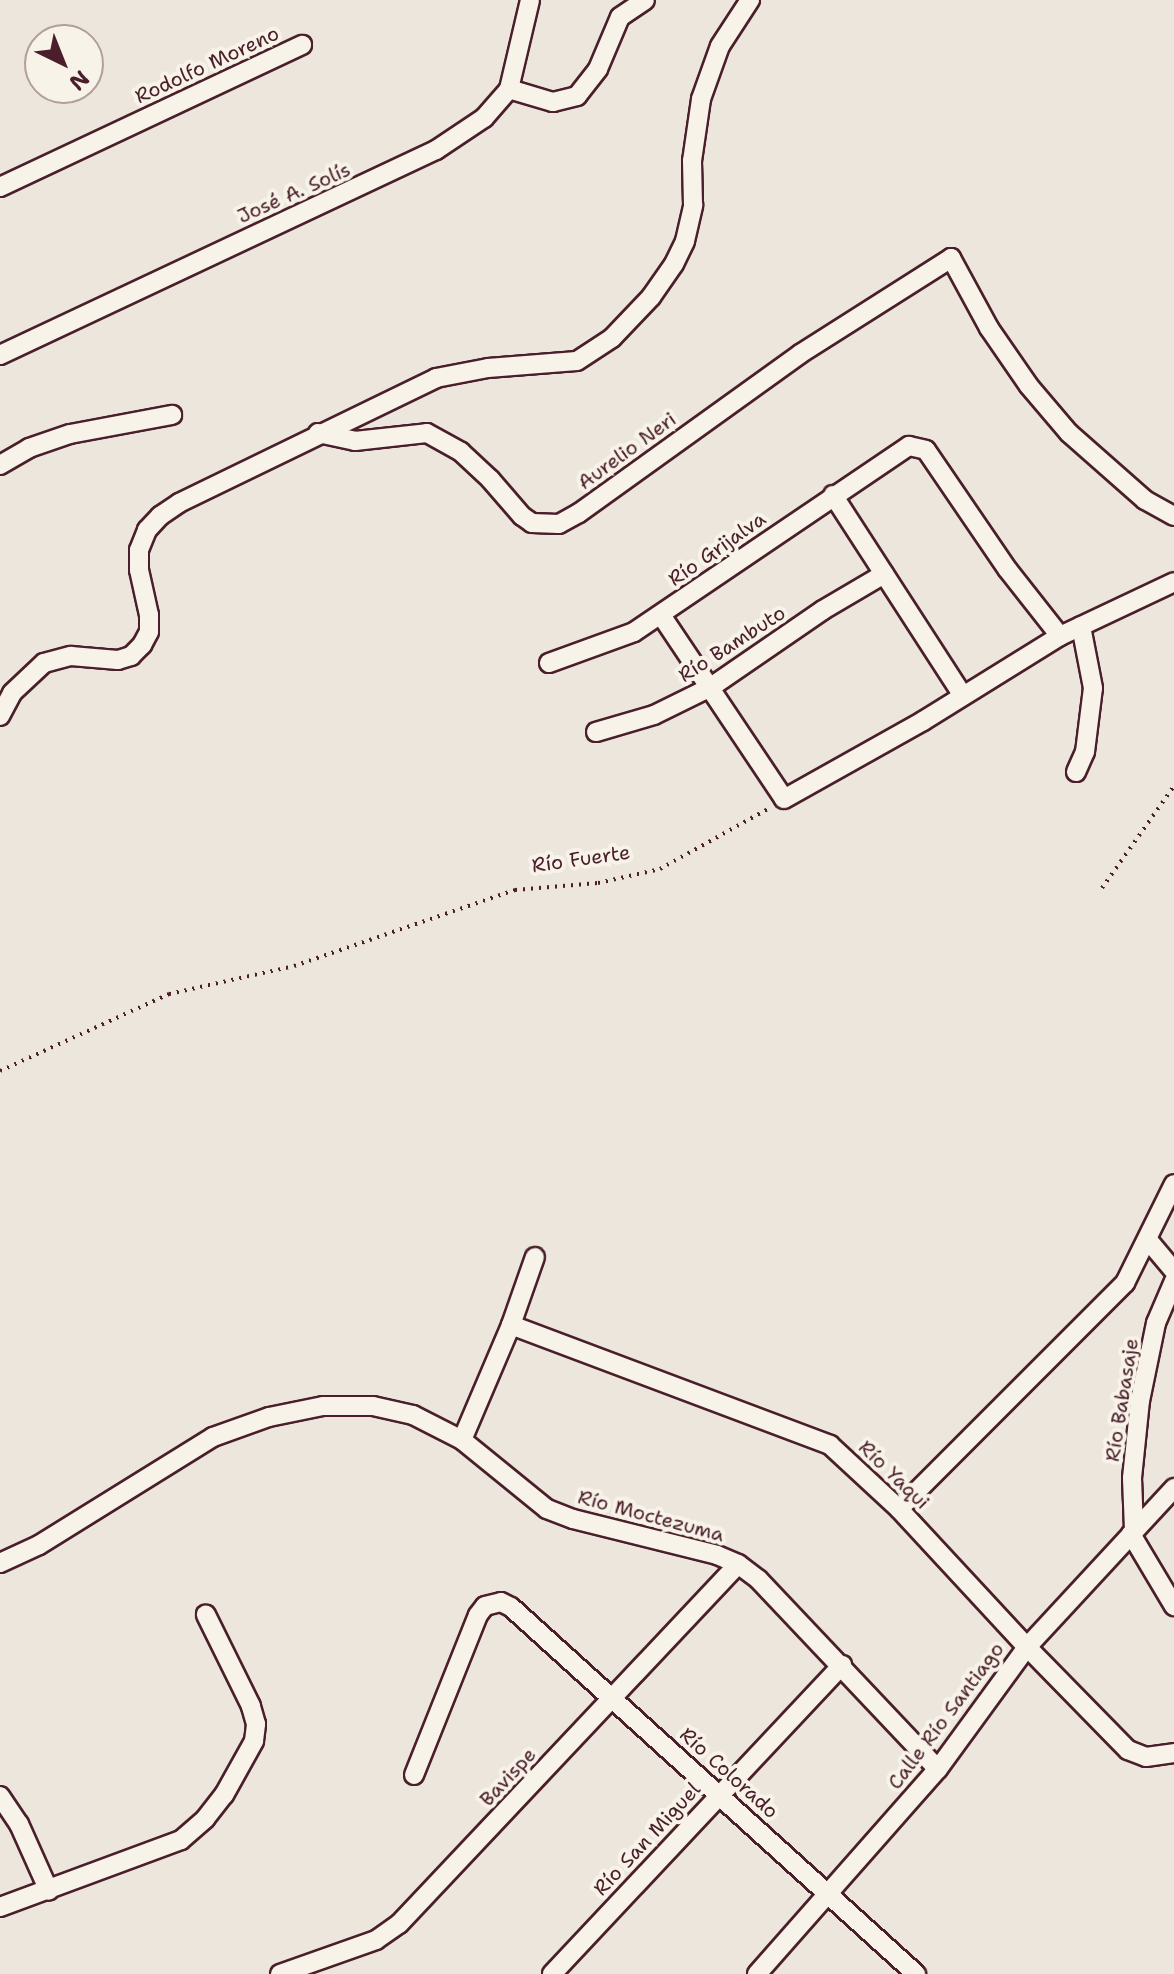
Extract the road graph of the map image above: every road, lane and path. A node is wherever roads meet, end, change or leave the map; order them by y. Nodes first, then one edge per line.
1 (530, 0) edge
2 (645, 0) edge
3 (750, 0) edge
4 (302, 45) dead end
5 (509, 89) junction
6 (0, 187) edge
7 (0, 355) edge
8 (172, 415) dead end
9 (318, 433) junction
10 (0, 465) edge
11 (833, 495) junction
12 (1174, 516) edge
13 (884, 574) junction
14 (1174, 582) edge
15 (661, 615) junction
16 (1081, 626) junction
17 (1060, 636) junction
18 (549, 663) dead end
19 (711, 687) junction
20 (963, 696) junction
21 (0, 716) edge
22 (596, 732) dead end
23 (1076, 772) dead end
24 (1174, 786) edge
25 (784, 799) junction
26 (1102, 888) dead end
27 (0, 1071) edge
28 (1174, 1184) edge
29 (1148, 1240) junction
30 (535, 1257) dead end
31 (1174, 1271) edge
32 (1174, 1281) edge
33 (511, 1325) junction
34 (462, 1440) junction
35 (1174, 1488) edge
36 (899, 1509) junction
37 (1132, 1532) junction
38 (0, 1563) edge
39 (738, 1564) junction
40 (1174, 1606) edge
41 (206, 1615) dead end
42 (1027, 1647) junction
43 (842, 1665) junction
44 (611, 1698) junction
45 (1174, 1753) edge
46 (938, 1769) junction
47 (414, 1775) dead end
48 (719, 1794) junction
49 (0, 1796) edge
50 (49, 1891) junction
51 (829, 1892) junction
52 (0, 1907) edge
53 (307, 1970) edge
54 (280, 1974) edge
55 (552, 1974) edge
56 (757, 1974) edge
57 (916, 1974) edge

1 - 5 street, José A. Solís
2 - 5 street
3 - 9 street
4 - 6 street, Rodolfo Moreno
5 - 7 street, José A. Solís
8 - 10 street
9 - 12 street, Aurelio Neri
9 - 21 street
11 - 13 street
11 - 15 street, Río Grijalva
11 - 17 street, Río Grijalva
13 - 19 street, Río Bambuto
13 - 20 street
14 - 16 street
15 - 18 street, Río Grijalva
15 - 19 street
16 - 17 street
16 - 23 street
17 - 20 street
19 - 22 street, Río Bambuto
19 - 25 street
20 - 25 street
24 - 26 path
25 - 27 path, Río Fuerte
28 - 29 street
29 - 31 street
29 - 36 street
30 - 33 street
32 - 37 street, Río Babasaje
33 - 34 street
33 - 36 street, Río Yaqui
34 - 38 street, Río Moctezuma
34 - 39 street, Río Moctezuma
35 - 37 street, Calle Río Santiago
36 - 42 street, Río Yaqui
37 - 40 street, Río Babasaje
37 - 42 street, Calle Río Santiago
39 - 43 street, Río Moctezuma
39 - 44 street, Bavispe
41 - 50 street
42 - 45 street, Río Yaqui
42 - 46 street, Calle Río Santiago
43 - 46 street, Río Moctezuma
43 - 48 street, Río San Miguel
44 - 47 street, Río Colorado
44 - 48 street, Río Colorado
44 - 53 street, Bavispe
46 - 51 street, Calle Río Santiago
48 - 51 street, Río Colorado
48 - 55 street, Río San Miguel
49 - 50 street
50 - 52 street
51 - 56 street, Calle Río Santiago
51 - 57 street, Río Colorado
53 - 54 street, Bavispe

